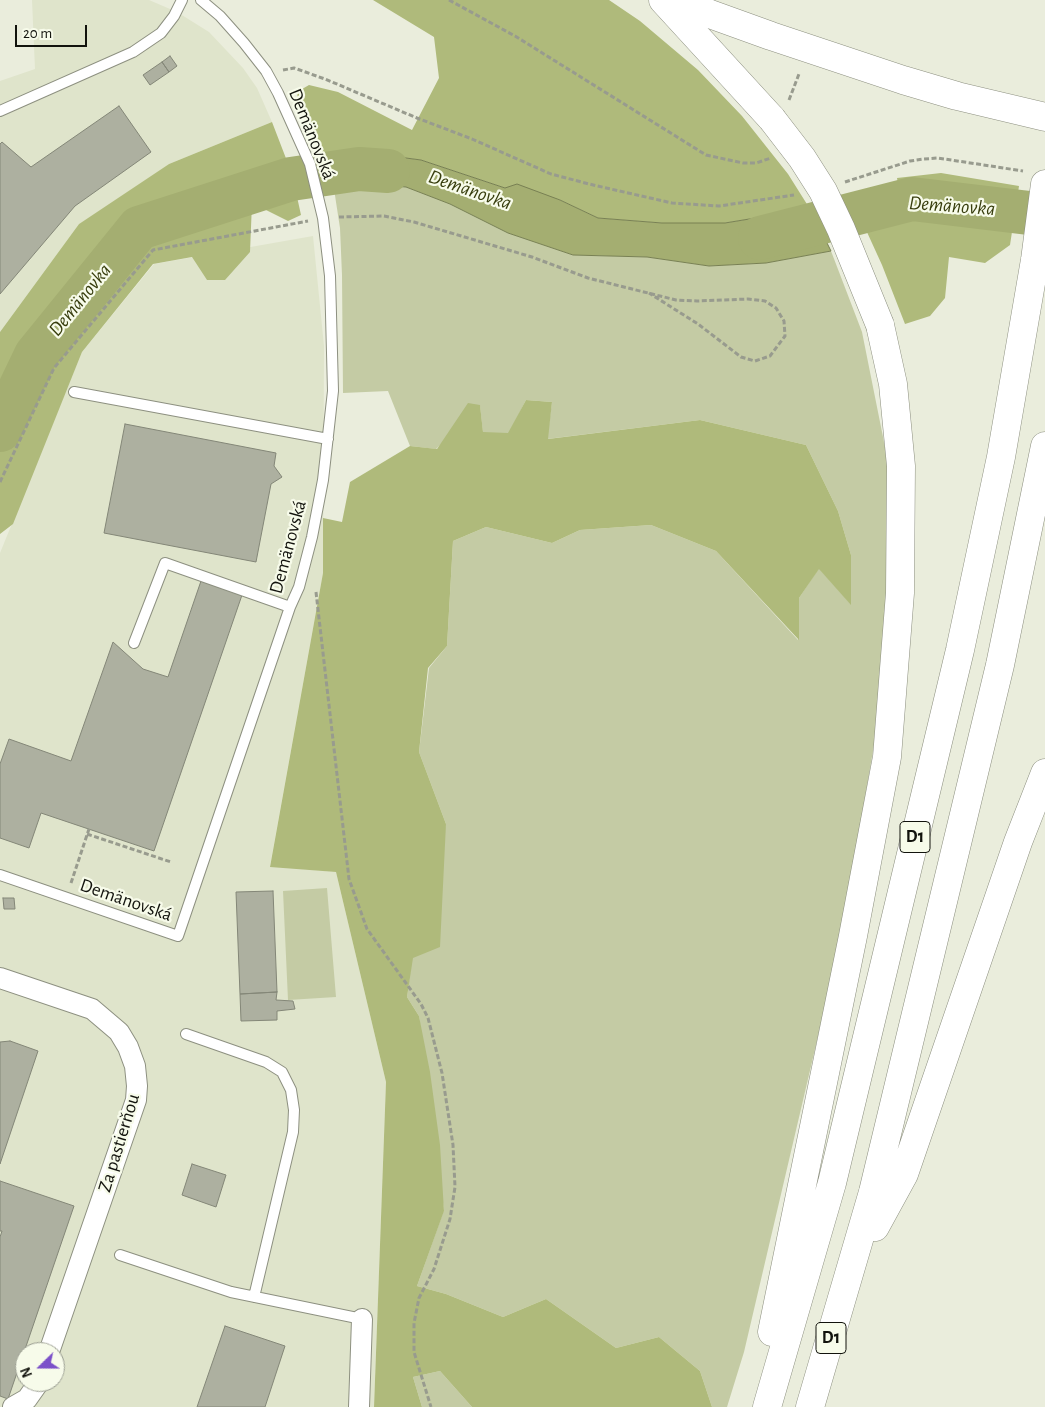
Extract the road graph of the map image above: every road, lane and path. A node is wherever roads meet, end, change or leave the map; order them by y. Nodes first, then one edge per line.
1 (182, 0) edge
2 (201, 0) edge
3 (448, 0) edge
4 (663, 0) edge
5 (681, 0) edge
6 (266, 71) junction
7 (804, 77) dead end
8 (0, 111) edge
9 (780, 111) junction
10 (1045, 117) edge
11 (774, 157) dead end
12 (1034, 177) edge
13 (840, 184) dead end
14 (800, 194) dead end
15 (322, 214) junction
16 (649, 294) junction
17 (74, 392) dead end
18 (328, 439) junction
19 (1045, 446) edge
20 (0, 482) edge
21 (315, 586) dead end
22 (290, 607) junction
23 (134, 643) dead end
24 (1045, 773) edge
25 (89, 829) dead end
26 (87, 834) junction
27 (171, 862) dead end
28 (0, 875) edge
29 (66, 898) junction
30 (0, 978) edge
31 (186, 1034) dead end
32 (120, 1255) dead end
33 (852, 1270) junction
34 (254, 1297) junction
35 (362, 1319) joint
36 (52, 1342) edge
37 (32, 1392) edge
38 (13, 1407) edge
39 (359, 1407) edge
40 (431, 1407) edge
41 (756, 1407) edge
42 (767, 1407) edge
43 (810, 1407) edge

1 - 8 lane
2 - 6 lane, Demänovská
3 - 11 path
4 - 9 main road
5 - 10 main road
6 - 14 path
6 - 15 lane, Demänovská
7 - 9 path
9 - 41 main road, bridge
12 - 13 path
12 - 42 main road, D1
15 - 16 path
15 - 18 lane, Demänovská
15 - 20 path
16 - 16 path
17 - 18 lane
18 - 22 lane, Demänovská
19 - 33 main road, D1
21 - 40 path
22 - 23 lane
22 - 29 lane, Demänovská
24 - 33 main road
25 - 26 path
26 - 27 path
26 - 29 path
28 - 29 lane, Demänovská
30 - 36 street, Za pastierňou
31 - 34 lane
32 - 34 lane
33 - 43 main road, D1
34 - 35 lane
35 - 39 street
37 - 38 street

